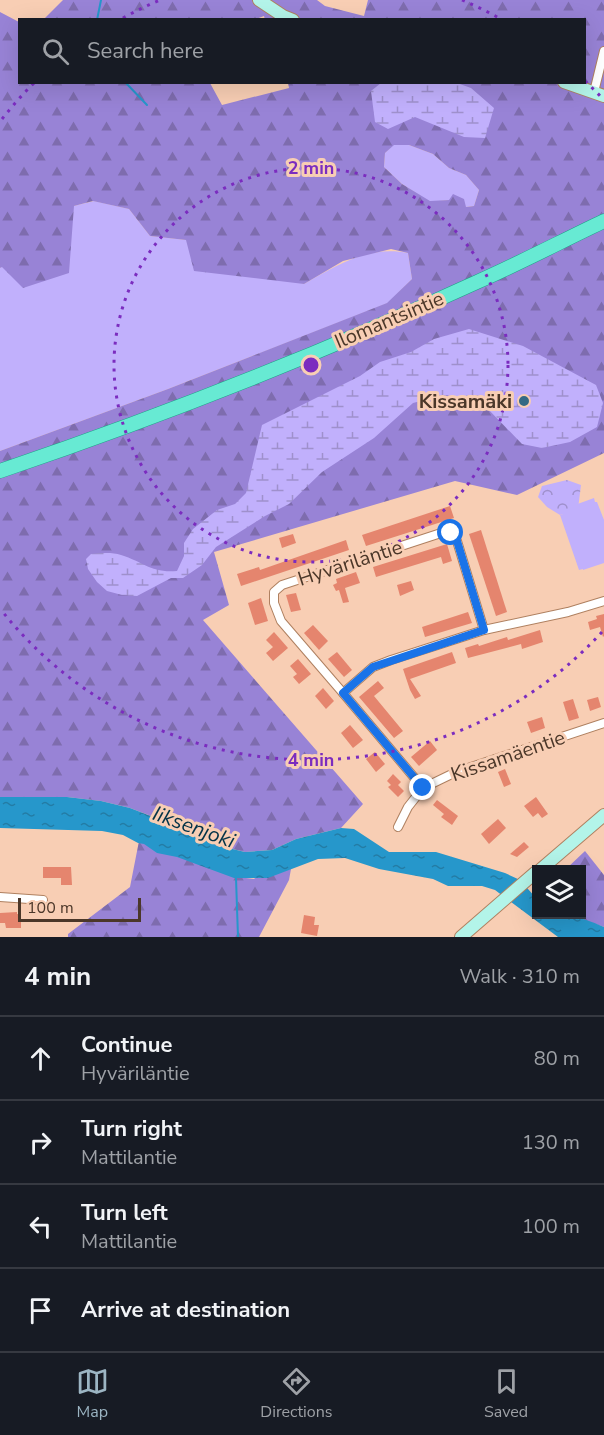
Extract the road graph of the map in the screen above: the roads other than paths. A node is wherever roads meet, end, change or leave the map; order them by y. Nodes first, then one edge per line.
1 (259, 0) edge
2 (288, 18) edge
3 (604, 51) edge
4 (570, 84) edge
5 (599, 94) edge
6 (604, 221) edge
7 (0, 471) edge
8 (604, 601) edge
9 (484, 630) junction
10 (343, 693) junction
11 (604, 723) edge
12 (423, 788) junction
13 (604, 815) edge
14 (398, 827) dead end
15 (545, 865) edge
16 (532, 876) edge
17 (0, 897) edge
18 (43, 900) dead end
19 (461, 937) edge

1 - 2 street
3 - 5 street
4 - 5 street
6 - 7 main road, Ilomantsintie
8 - 9 street
9 - 10 street
9 - 10 street, Hyväriläntie
10 - 12 street
11 - 12 street, Kissamäentie
12 - 14 street, Kissamäentie
13 - 15 street
16 - 19 street
17 - 18 street

